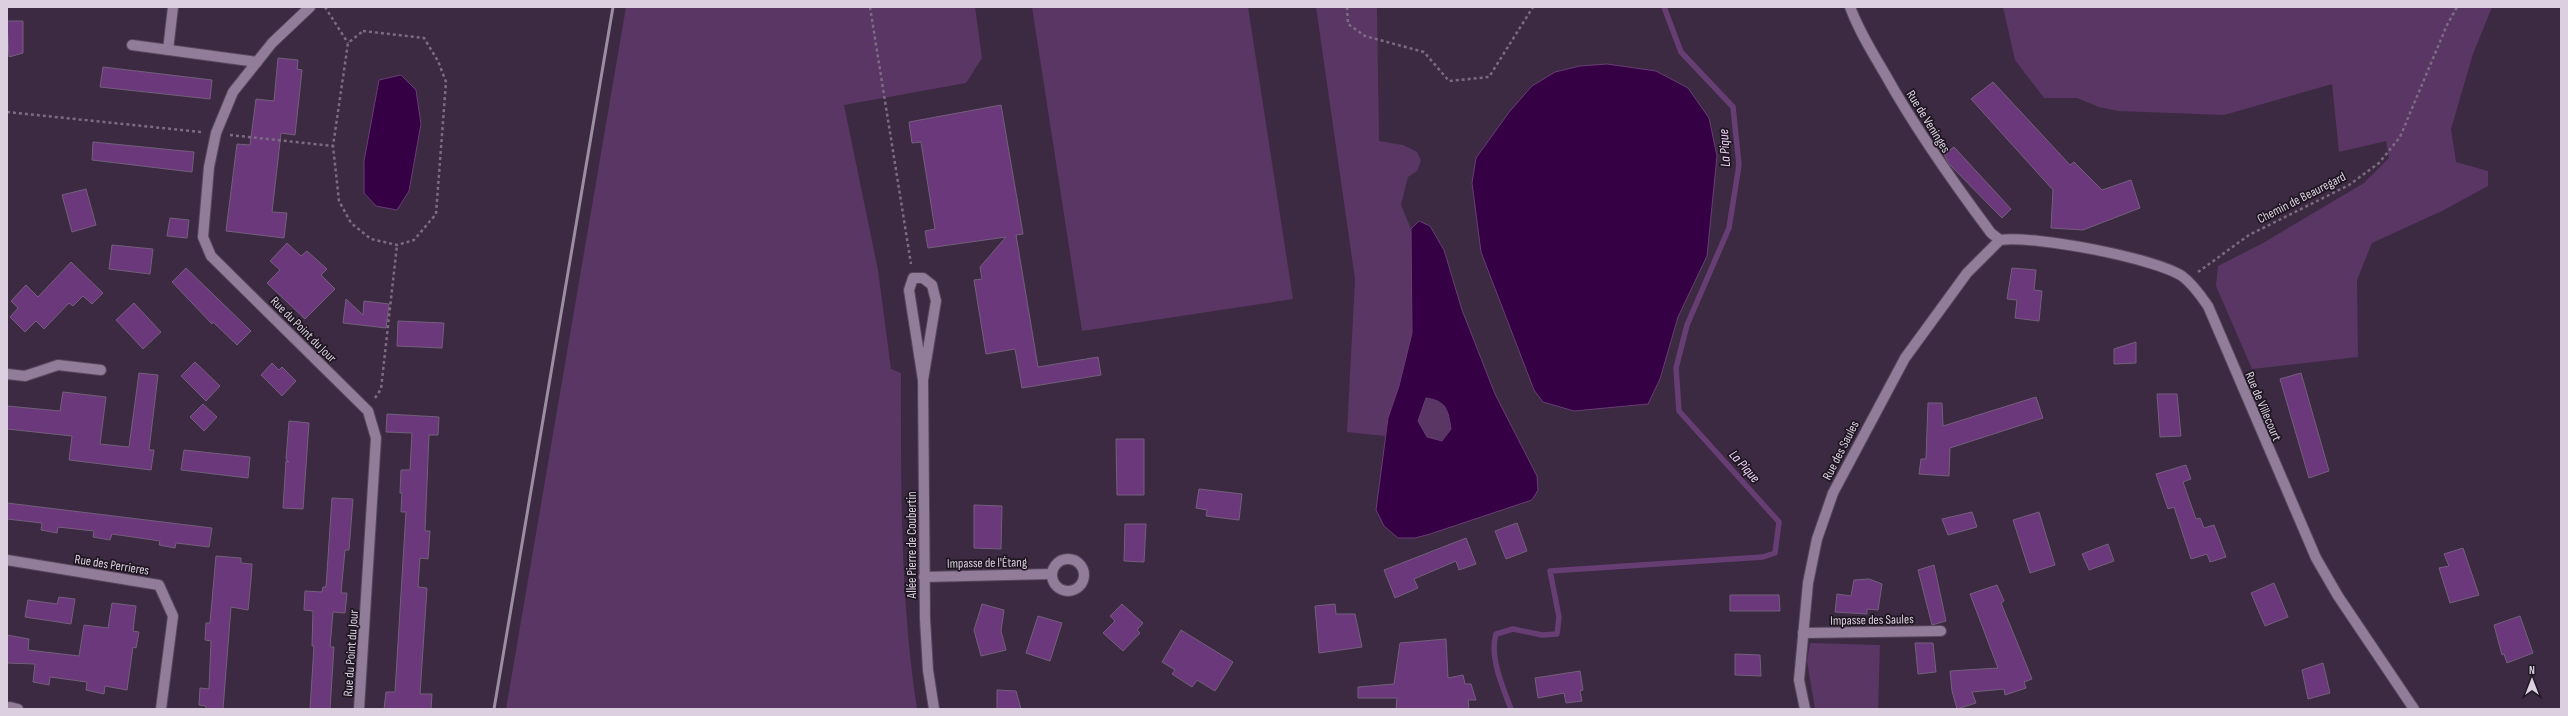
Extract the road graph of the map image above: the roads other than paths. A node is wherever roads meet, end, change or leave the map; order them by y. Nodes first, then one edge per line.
1 (173, 7) edge
2 (310, 7) edge
3 (1850, 7) edge
4 (132, 45) dead end
5 (168, 50) junction
6 (257, 62) junction
7 (2000, 240) junction
8 (101, 370) dead end
9 (7, 374) edge
10 (923, 380) junction
11 (7, 560) edge
12 (1052, 574) dead end
13 (924, 577) junction
14 (1941, 631) dead end
15 (1803, 633) junction
16 (161, 709) edge
17 (359, 709) edge
18 (934, 709) edge
19 (1805, 709) edge
20 (2414, 709) edge

1 - 5 street
2 - 6 street, Rue du Point du Jour
3 - 7 street, Rue de Veninges
4 - 5 street
5 - 6 street
6 - 17 street, Rue du Point du Jour
7 - 15 street, Rue des Saules
7 - 20 street, Rue de Villecourt
8 - 9 street
10 - 10 street, Allée Pierre de Coubertin
10 - 13 street, Allée Pierre de Coubertin
11 - 16 street, Rue des Perrieres
12 - 13 street, Impasse de l'Étang
13 - 18 street, Allée Pierre de Coubertin
14 - 15 street, Impasse des Saules
15 - 19 street, Rue des Saules

